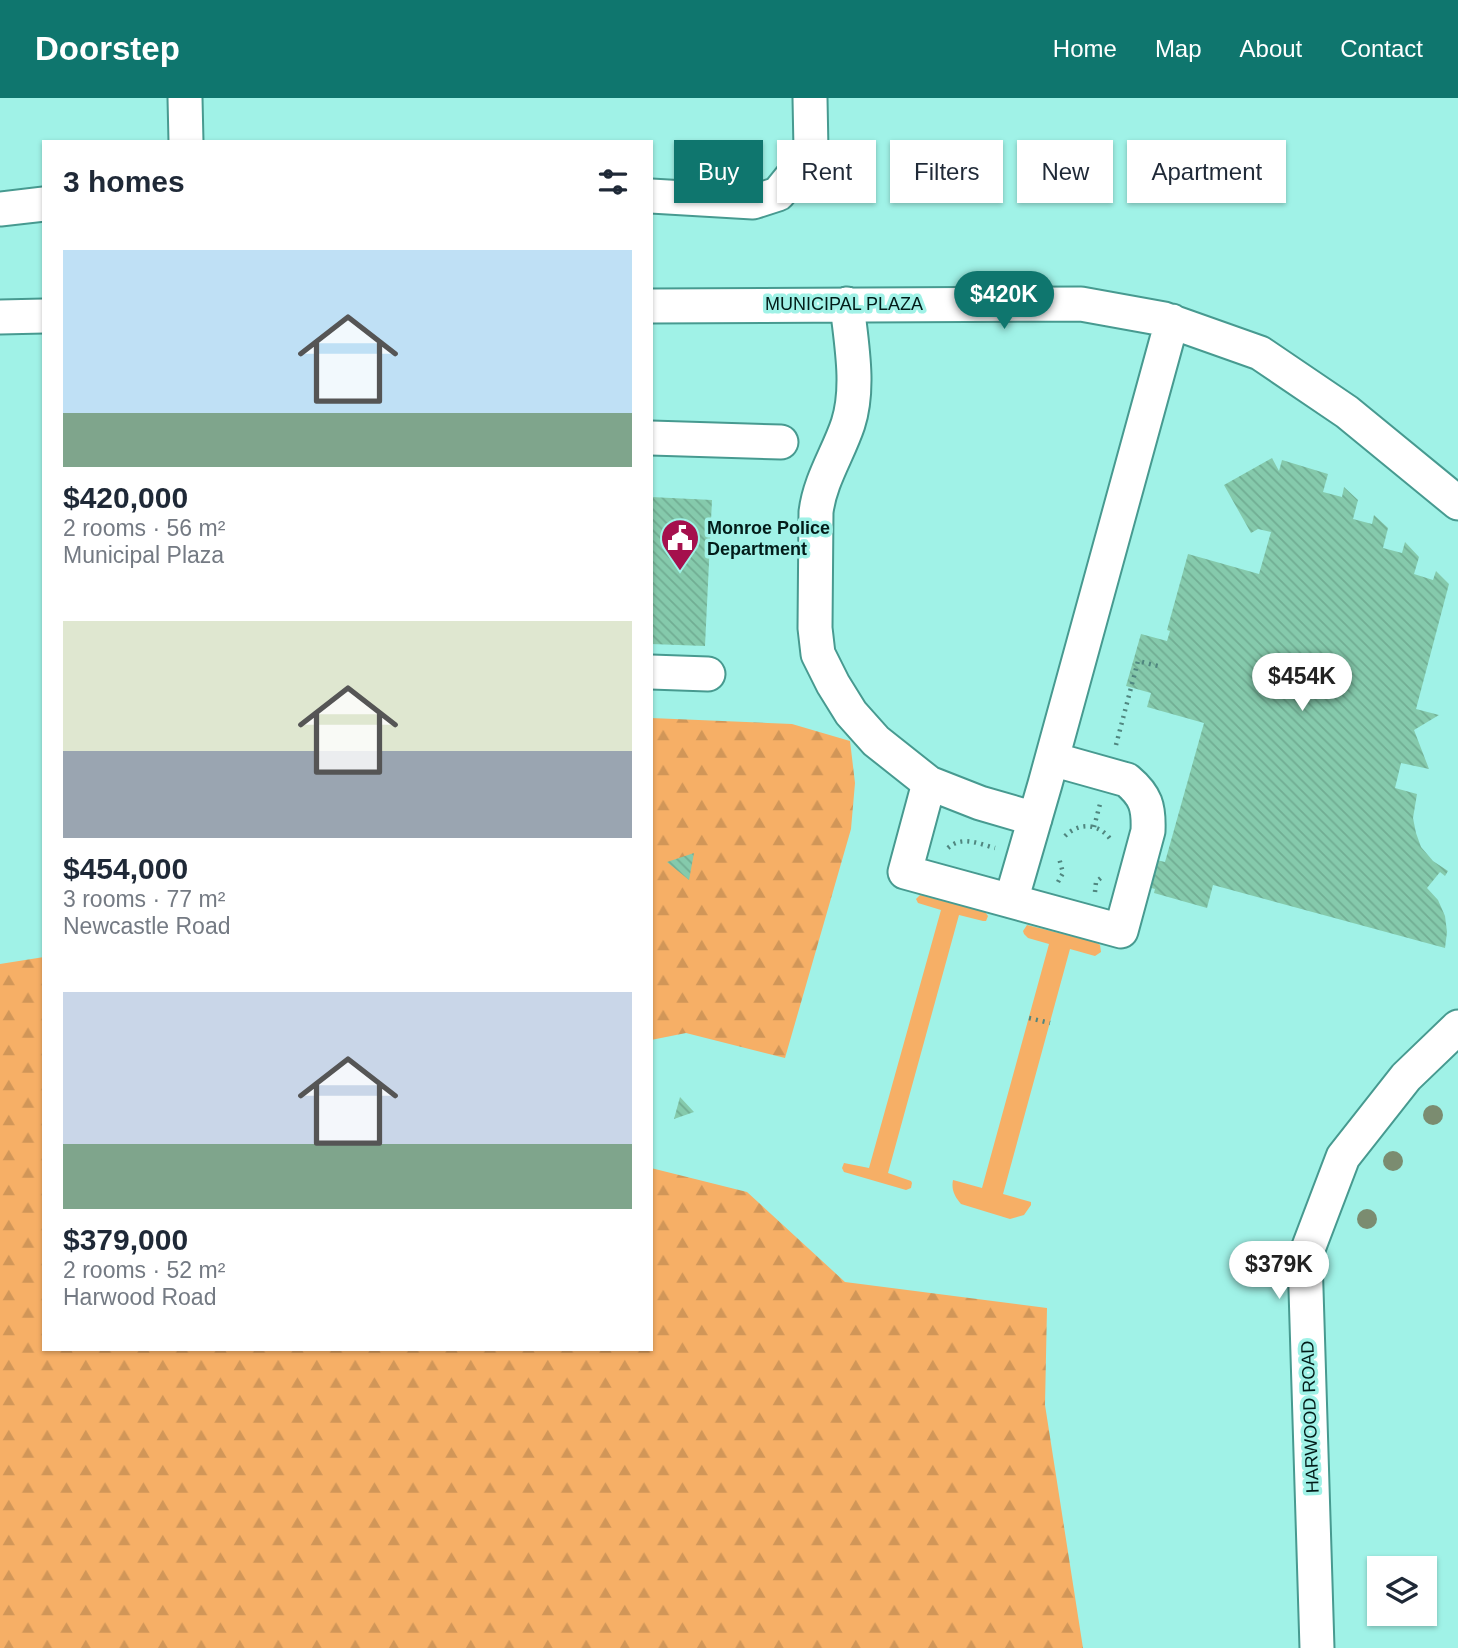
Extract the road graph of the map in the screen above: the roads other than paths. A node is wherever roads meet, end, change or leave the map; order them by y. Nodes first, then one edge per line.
1 (185, 98) edge
2 (810, 98) edge
3 (186, 140) edge
4 (653, 196) edge
5 (42, 204) edge
6 (0, 209) edge
7 (848, 304) junction
8 (653, 306) edge
9 (42, 316) edge
10 (0, 317) edge
11 (1172, 321) junction
12 (653, 438) edge
13 (780, 442) dead end
14 (1458, 503) edge
15 (653, 671) edge
16 (708, 674) dead end
17 (1052, 759) junction
18 (929, 782) junction
19 (1035, 819) junction
20 (1025, 905) junction
21 (1458, 1027) edge
22 (1317, 1648) edge

1 - 3 street
2 - 4 street
5 - 6 street
7 - 8 street, MUNICIPAL PLAZA
7 - 11 street, MUNICIPAL PLAZA
7 - 18 street
9 - 10 street
11 - 14 street, MUNICIPAL PLAZA
11 - 17 street
12 - 13 street
15 - 16 street
17 - 19 street
17 - 20 street
18 - 19 street
18 - 20 street
19 - 20 street
21 - 22 street, HARWOOD ROAD

